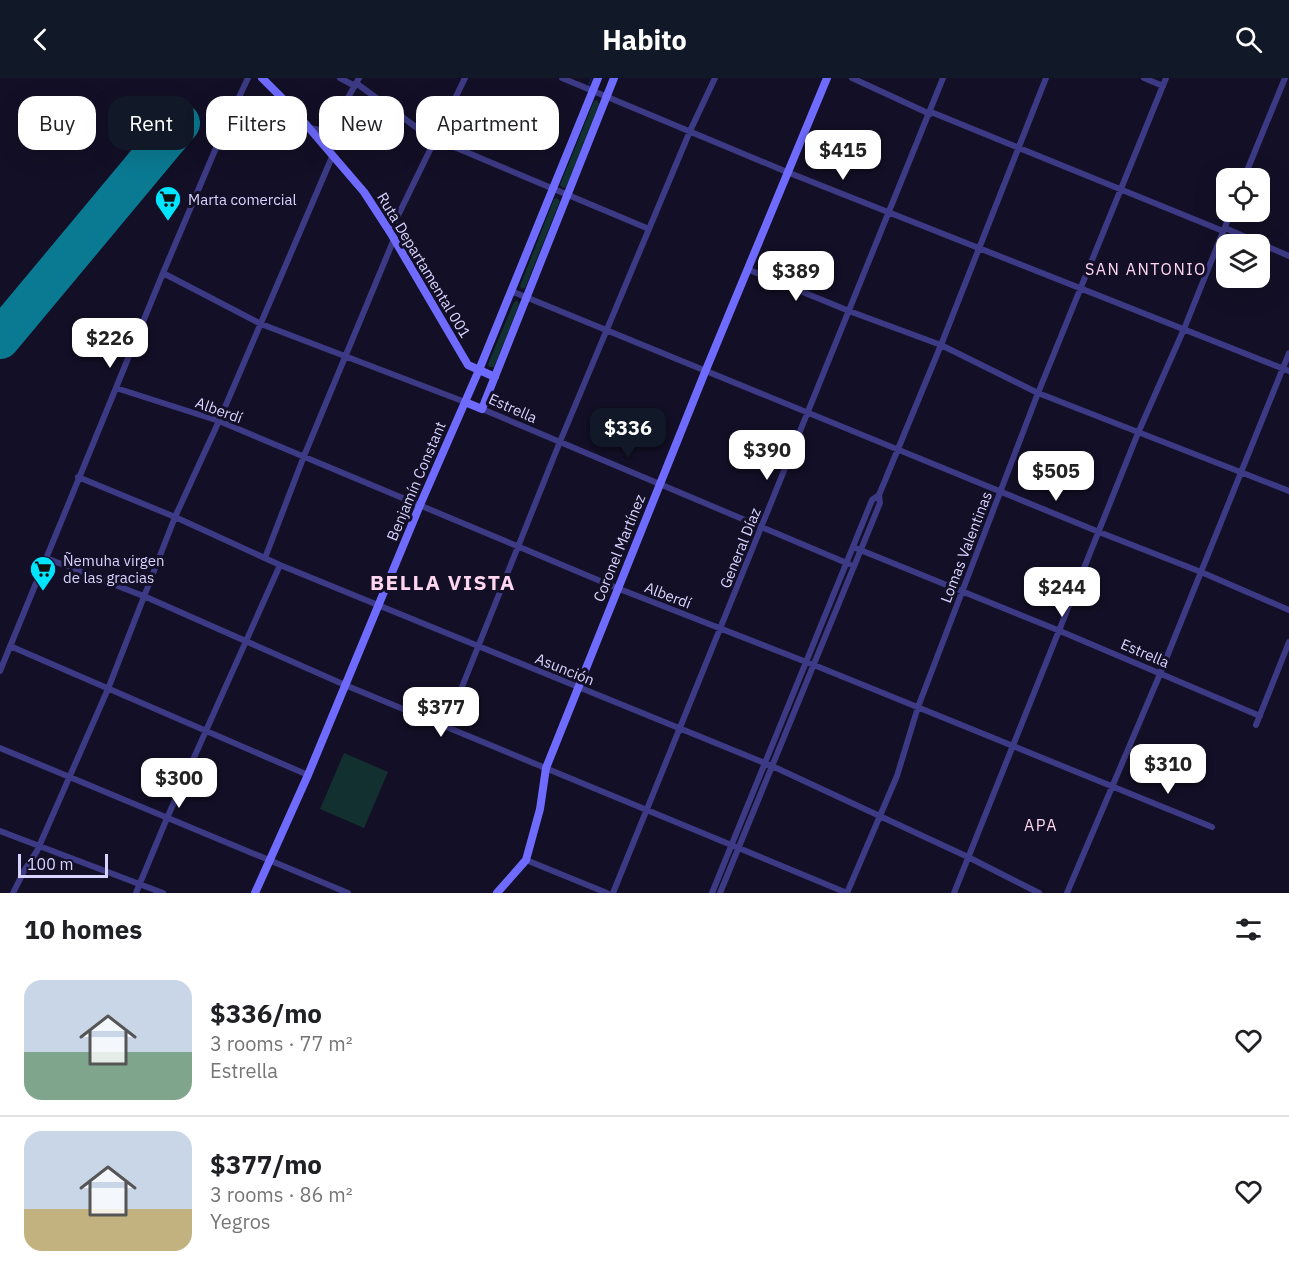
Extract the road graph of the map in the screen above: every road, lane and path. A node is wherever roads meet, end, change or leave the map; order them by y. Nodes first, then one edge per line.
1 (248, 78) edge
2 (262, 78) edge
3 (340, 78) edge
4 (465, 78) edge
5 (562, 78) edge
6 (598, 78) edge
7 (614, 78) edge
8 (715, 78) edge
9 (827, 78) edge
10 (852, 78) edge
11 (943, 78) edge
12 (1046, 78) edge
13 (1144, 78) edge
14 (1166, 78) edge
15 (1285, 78) edge
16 (357, 82) edge
17 (1163, 86) junction
18 (589, 89) junction
19 (279, 96) edge
20 (349, 96) edge
21 (457, 96) edge
22 (606, 96) junction
23 (933, 113) junction
24 (307, 126) joint
25 (416, 127) edge
26 (319, 130) edge
27 (690, 131) junction
28 (319, 140) edge
29 (1019, 147) junction
30 (327, 150) edge
31 (431, 150) edge
32 (459, 150) edge
33 (332, 157) junction
34 (1249, 168) edge
35 (787, 172) junction
36 (1120, 188) junction
37 (553, 190) junction
38 (567, 196) junction
39 (893, 214) junction
40 (1227, 222) edge
41 (1224, 229) junction
42 (649, 230) junction
43 (392, 235) junction
44 (978, 248) junction
45 (1289, 256) edge
46 (747, 269) junction
47 (163, 273) junction
48 (1080, 288) junction
49 (511, 291) junction
50 (526, 298) junction
51 (853, 313) junction
52 (261, 324) junction
53 (1184, 329) junction
54 (608, 330) junction
55 (941, 345) junction
56 (1289, 353) edge
57 (345, 357) junction
58 (1286, 369) edge
59 (479, 370) junction
60 (705, 372) junction
61 (495, 377) junction
62 (116, 388) junction
63 (1038, 393) junction
64 (465, 402) junction
65 (482, 409) junction
66 (811, 413) junction
67 (219, 421) junction
68 (1138, 433) junction
69 (559, 444) junction
70 (898, 449) junction
71 (304, 456) junction
72 (1241, 472) junction
73 (78, 477) junction
74 (659, 486) junction
75 (1000, 491) junction
76 (1289, 491) edge
77 (879, 495) junction
78 (420, 505) junction
79 (175, 517) junction
80 (765, 528) junction
81 (1099, 532) junction
82 (519, 546) junction
83 (853, 547) junction
84 (861, 550) junction
85 (46, 558) junction
86 (265, 558) junction
87 (846, 563) junction
88 (280, 565) junction
89 (854, 566) junction
90 (1201, 572) junction
91 (617, 588) junction
92 (962, 591) junction
93 (146, 597) junction
94 (378, 606) junction
95 (1289, 610) edge
96 (721, 628) junction
97 (1060, 631) junction
98 (247, 640) junction
99 (1289, 642) edge
100 (478, 645) junction
101 (10, 646) junction
102 (806, 662) junction
103 (814, 664) junction
104 (0, 671) edge
105 (1160, 674) junction
106 (345, 685) junction
107 (578, 687) junction
108 (108, 689) junction
109 (918, 707) junction
110 (1260, 716) junction
111 (1256, 725) dead end
112 (680, 727) junction
113 (446, 728) junction
114 (207, 731) junction
115 (1013, 746) junction
116 (0, 748) edge
117 (765, 763) junction
118 (772, 766) junction
119 (546, 768) junction
120 (308, 775) junction
121 (69, 778) junction
122 (1114, 786) junction
123 (647, 810) junction
124 (880, 816) junction
125 (167, 818) junction
126 (1212, 827) dead end
127 (0, 831) edge
128 (39, 846) junction
129 (735, 847) junction
130 (968, 857) junction
131 (526, 860) junction
132 (270, 861) junction
133 (141, 883) junction
134 (13, 893) edge
135 (136, 893) edge
136 (163, 893) edge
137 (255, 893) edge
138 (348, 893) edge
139 (497, 893) edge
140 (607, 893) edge
141 (613, 893) edge
142 (712, 893) edge
143 (720, 893) edge
144 (847, 893) edge
145 (954, 893) edge
146 (1039, 893) edge
147 (1067, 893) edge

1 - 47 street
2 - 19 street, Ruta Departamental 001
3 - 16 street
4 - 21 street
5 - 18 street
6 - 18 street, Benjamín Constant
7 - 22 street
8 - 27 street
9 - 35 street, Coronel Martínez
10 - 23 street
11 - 23 street, General Díaz
12 - 29 street
13 - 17 street
14 - 17 street, Lomas Valentinas
15 - 34 street
16 - 20 street
16 - 25 street
17 - 36 street, Lomas Valentinas
18 - 22 street
18 - 37 street, Benjamín Constant
22 - 27 street
22 - 38 street
23 - 29 street
23 - 39 street, General Díaz
24 - 26 street
24 - 28 street, Ruta Departamental 001
27 - 35 street
27 - 42 street
29 - 36 street
29 - 44 street
30 - 33 street, Ruta Departamental 001
31 - 43 street
32 - 37 street
33 - 43 street, Ruta Departamental 001
33 - 52 street
35 - 39 street
35 - 46 street, Coronel Martínez
36 - 41 street
36 - 48 street, Lomas Valentinas
37 - 38 street
37 - 49 street, Benjamín Constant
38 - 42 street
38 - 50 street
39 - 44 street
39 - 51 street, General Díaz
40 - 41 street
41 - 45 street
41 - 53 street
42 - 54 street
43 - 57 street
43 - 59 street, Ruta Departamental 001
44 - 48 street
44 - 55 street
46 - 51 street
46 - 60 street, Coronel Martínez
47 - 52 street, Estrella
47 - 62 street
48 - 53 street
48 - 63 street, Lomas Valentinas
49 - 50 street
49 - 59 street, Benjamín Constant
50 - 54 street
50 - 61 street
51 - 55 street
51 - 66 street, General Díaz
52 - 57 street, Estrella
52 - 67 street
53 - 58 street
53 - 68 street
54 - 60 street
54 - 69 street
55 - 63 street
55 - 70 street
56 - 58 street
57 - 64 street, Estrella
57 - 71 street
58 - 72 street
59 - 61 street, Ruta Departamental 001
59 - 64 street, Benjamín Constant
60 - 66 street
60 - 74 street, Coronel Martínez
61 - 65 street
62 - 67 street, Alberdí
62 - 73 street
63 - 68 street
63 - 75 street, Lomas Valentinas
64 - 65 street, Estrella
64 - 78 street, Benjamín Constant
65 - 69 street, Estrella
66 - 70 street
66 - 80 street, General Díaz
67 - 71 street, Alberdí
67 - 79 street
68 - 72 street
68 - 81 street
69 - 74 street, Estrella
69 - 82 street
70 - 75 street
70 - 77 street
71 - 78 street, Alberdí
71 - 86 street
72 - 76 street
72 - 90 street
73 - 79 street, Asunción
73 - 85 street
74 - 80 street, Estrella
74 - 91 street, Coronel Martínez
75 - 81 street
75 - 92 street, Lomas Valentinas
77 - 83 street
77 - 84 street
78 - 82 street, Alberdí
78 - 94 street, Benjamín Constant
79 - 86 street, Asunción
79 - 93 street
80 - 87 street, Estrella
80 - 96 street, General Díaz
81 - 90 street
81 - 97 street
82 - 91 street, Alberdí
82 - 100 street
83 - 84 street, Estrella
83 - 87 street
84 - 89 street
84 - 92 street, Estrella
85 - 93 street
85 - 101 street
86 - 88 street, Asunción
87 - 89 street, Estrella
87 - 102 street
88 - 94 street, Asunción
88 - 98 street
89 - 103 street
90 - 95 street
90 - 105 street
91 - 96 street, Alberdí
91 - 107 street, Coronel Martínez
92 - 97 street, Estrella
92 - 109 street, Lomas Valentinas
93 - 98 street
93 - 108 street
94 - 100 street, Asunción
94 - 106 street, Benjamín Constant
96 - 102 street, Alberdí
96 - 112 street, General Díaz
97 - 105 street, Estrella
97 - 115 street
98 - 106 street
98 - 114 street
99 - 110 street
100 - 107 street, Asunción
100 - 113 street
101 - 104 street
101 - 108 street
102 - 103 street, Alberdí
102 - 117 street
103 - 109 street, Alberdí
103 - 118 street
105 - 110 street, Estrella
105 - 122 street
106 - 113 street
106 - 120 street, Benjamín Constant
107 - 112 street, Asunción
107 - 119 street, Coronel Martínez
108 - 114 street
108 - 121 street
109 - 115 street, Alberdí
109 - 124 street, Lomas Valentinas
110 - 111 street
112 - 117 street, Asunción
112 - 123 street, General Díaz
113 - 119 street
114 - 120 street
114 - 125 street
115 - 122 street, Alberdí
115 - 130 street
116 - 121 street
117 - 118 street, Asunción
117 - 129 street
118 - 124 street, Asunción
118 - 129 street
119 - 123 street
119 - 131 street, Coronel Martínez
120 - 132 street, Benjamín Constant
121 - 125 street
121 - 128 street
122 - 126 street, Alberdí
122 - 147 street
123 - 129 street
123 - 141 street, General Díaz
124 - 130 street, Asunción
124 - 144 street, Lomas Valentinas
125 - 132 street
125 - 133 street
127 - 128 street
128 - 133 street
128 - 134 street
129 - 142 street
129 - 143 street
129 - 144 street
130 - 145 street
130 - 146 street, Asunción
131 - 139 street, Coronel Martínez
131 - 140 street
132 - 137 street, Benjamín Constant
132 - 138 street
133 - 135 street
133 - 136 street

